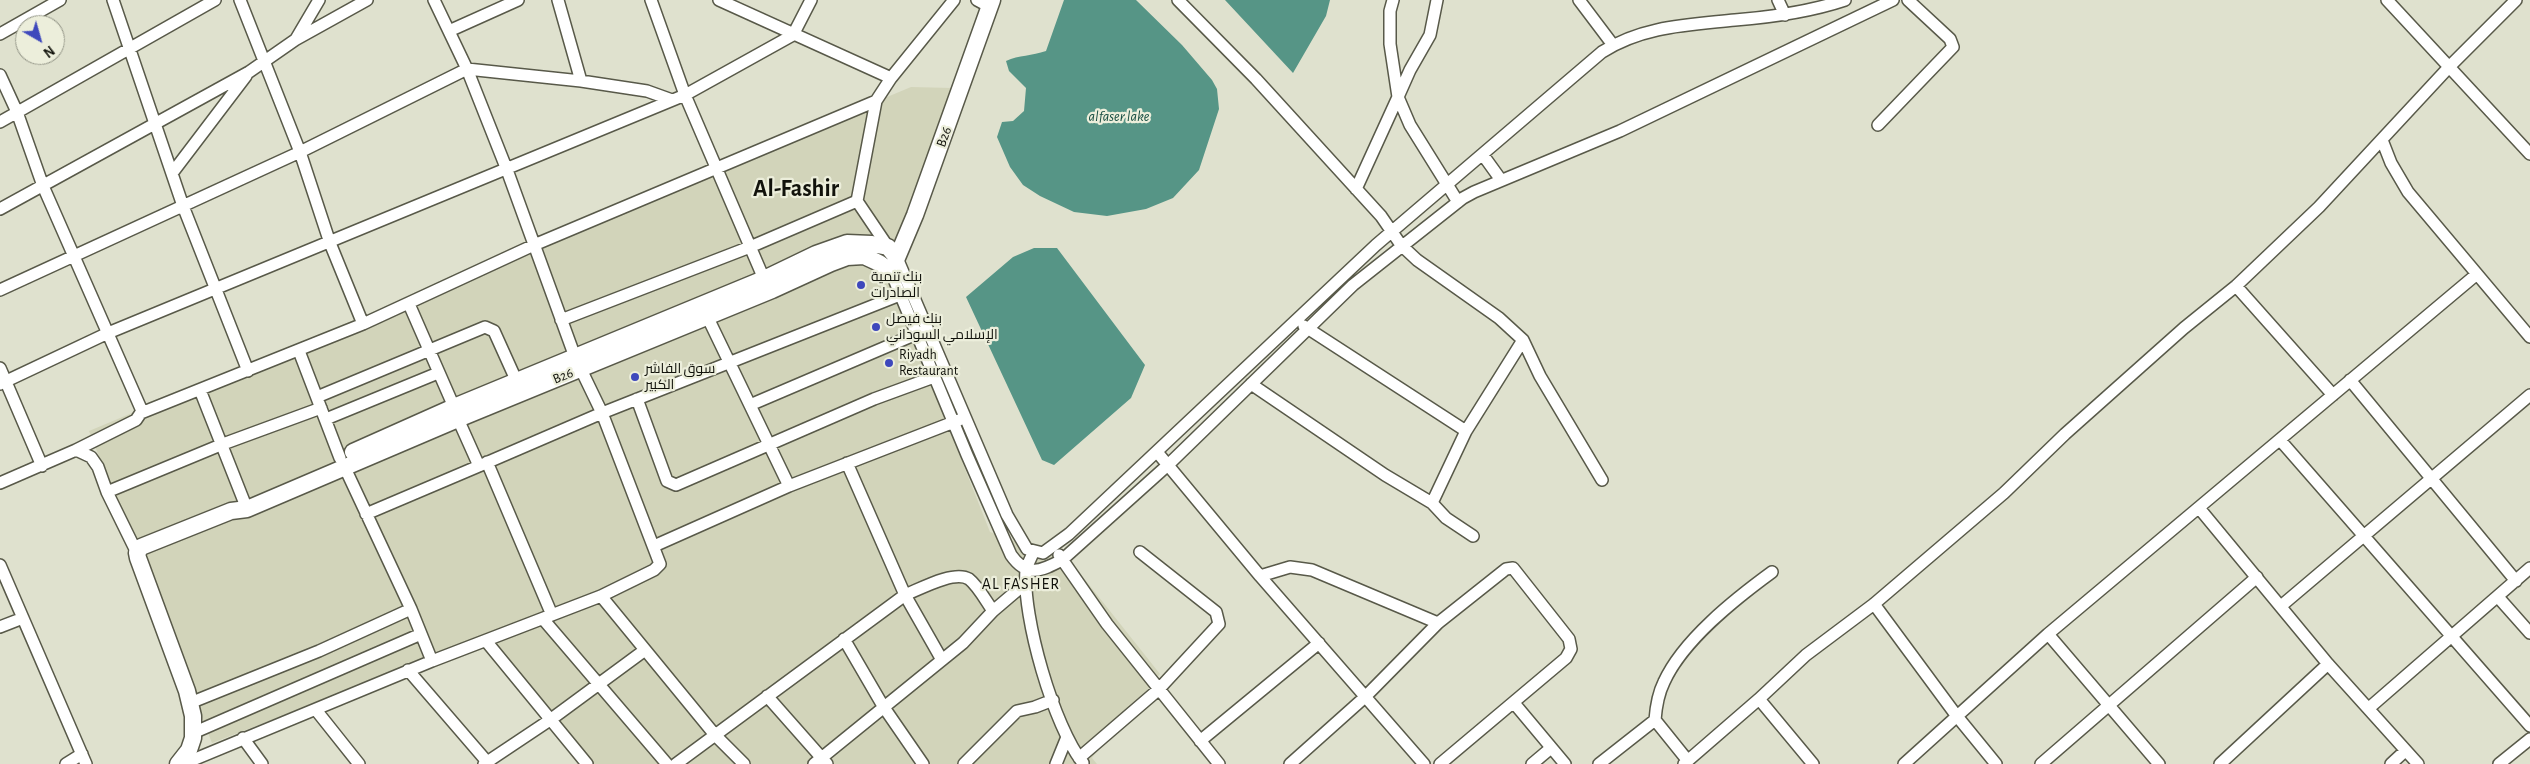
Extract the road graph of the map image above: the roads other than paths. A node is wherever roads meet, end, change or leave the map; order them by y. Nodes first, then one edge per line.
1 (60, 0) edge
2 (113, 0) edge
3 (215, 0) edge
4 (240, 0) edge
5 (319, 0) edge
6 (367, 0) edge
7 (434, 0) edge
8 (518, 0) edge
9 (558, 0) edge
10 (651, 0) edge
11 (720, 0) edge
12 (812, 0) edge
13 (954, 0) edge
14 (1178, 0) edge
15 (1393, 0) edge
16 (1438, 0) edge
17 (1579, 0) edge
18 (1778, 0) edge
19 (1845, 0) edge
20 (1893, 0) edge
21 (1908, 0) edge
22 (2387, 0) edge
23 (2516, 0) edge
24 (987, 2) edge
25 (1785, 15) junction
26 (449, 31) junction
27 (0, 34) edge
28 (793, 35) junction
29 (295, 40) junction
30 (1612, 45) junction
31 (129, 47) junction
32 (263, 62) junction
33 (2450, 66) junction
34 (467, 69) junction
35 (248, 72) junction
36 (0, 76) edge
37 (891, 78) junction
38 (581, 81) junction
39 (685, 95) junction
40 (1398, 97) junction
41 (672, 100) junction
42 (876, 101) junction
43 (17, 112) junction
44 (0, 122) edge
45 (153, 123) junction
46 (1878, 125) dead end
47 (2382, 140) junction
48 (300, 152) junction
49 (2530, 154) edge
50 (1483, 155) junction
51 (716, 169) junction
52 (507, 170) junction
53 (173, 172) junction
54 (1501, 180) junction
55 (1447, 183) junction
56 (44, 186) junction
57 (1356, 189) junction
58 (857, 201) junction
59 (1458, 202) junction
60 (183, 206) junction
61 (0, 209) edge
62 (1392, 231) junction
63 (330, 243) junction
64 (1402, 245) junction
65 (534, 246) junction
66 (750, 247) junction
67 (75, 257) junction
68 (889, 260) junction
69 (2477, 274) junction
70 (1344, 275) junction
71 (764, 279) junction
72 (1353, 285) junction
73 (2236, 286) junction
74 (215, 289) junction
75 (0, 290) edge
76 (900, 295) junction
77 (409, 304) junction
78 (707, 316) junction
79 (561, 320) junction
80 (1296, 321) junction
81 (363, 324) junction
82 (1308, 329) junction
83 (928, 330) junction
84 (108, 333) junction
85 (915, 334) junction
86 (2530, 337) edge
87 (1523, 340) junction
88 (429, 349) junction
89 (299, 351) junction
90 (730, 362) junction
91 (578, 363) junction
92 (0, 368) edge
93 (248, 371) junction
94 (438, 373) junction
95 (934, 377) junction
96 (2350, 380) junction
97 (517, 382) junction
98 (3, 383) edge
99 (1251, 384) junction
100 (200, 390) junction
101 (1221, 392) junction
102 (2333, 395) junction
103 (2530, 395) edge
104 (637, 399) junction
105 (1232, 402) junction
106 (750, 405) junction
107 (322, 408) junction
108 (456, 413) junction
109 (602, 413) junction
110 (142, 414) junction
111 (964, 418) junction
112 (953, 422) junction
113 (1466, 431) junction
114 (2280, 440) junction
115 (223, 444) junction
116 (768, 446) junction
117 (76, 450) junction
118 (1157, 452) junction
119 (343, 463) junction
120 (847, 463) junction
121 (483, 464) junction
122 (1169, 464) junction
123 (42, 466) junction
124 (1602, 480) dead end
125 (2431, 480) junction
126 (0, 483) edge
127 (789, 486) junction
128 (107, 492) junction
129 (1111, 495) junction
130 (1432, 503) junction
131 (241, 507) junction
132 (1121, 507) junction
133 (2199, 508) junction
134 (366, 514) junction
135 (1473, 536) dead end
136 (2365, 536) junction
137 (654, 546) junction
138 (1054, 546) junction
139 (1033, 552) junction
140 (1140, 552) dead end
141 (137, 553) junction
142 (1062, 560) junction
143 (0, 565) edge
144 (2530, 568) edge
145 (1026, 569) junction
146 (1772, 572) dead end
147 (1260, 576) junction
148 (2257, 577) junction
149 (2516, 581) junction
150 (1027, 582) junction
151 (905, 595) junction
152 (601, 596) junction
153 (2498, 597) junction
154 (1874, 604) junction
155 (2281, 606) junction
156 (411, 609) junction
157 (993, 611) junction
158 (547, 617) junction
159 (23, 618) junction
160 (1438, 623) junction
161 (0, 627) edge
162 (2530, 633) edge
163 (422, 634) junction
164 (2048, 634) junction
165 (2451, 637) junction
166 (844, 639) junction
167 (486, 641) junction
168 (1319, 643) junction
169 (645, 650) junction
170 (942, 660) junction
171 (432, 661) junction
172 (2328, 664) junction
173 (408, 670) junction
174 (598, 686) junction
175 (1158, 690) junction
176 (767, 696) junction
177 (1365, 697) junction
178 (1759, 699) junction
179 (1053, 700) junction
180 (1514, 703) junction
181 (190, 704) junction
182 (2108, 704) junction
183 (883, 706) junction
184 (2369, 708) junction
185 (316, 710) junction
186 (1956, 715) junction
187 (550, 720) junction
188 (1654, 720) junction
189 (2530, 726) edge
190 (193, 733) junction
191 (715, 736) junction
192 (1067, 737) junction
193 (243, 738) junction
194 (2530, 739) edge
195 (1200, 741) junction
196 (1551, 748) junction
197 (2405, 750) junction
198 (84, 759) edge
199 (1081, 761) edge
200 (820, 762) edge
201 (1686, 762) edge
202 (487, 763) edge
203 (66, 764) edge
204 (178, 764) edge
205 (183, 764) edge
206 (262, 764) edge
207 (359, 764) edge
208 (587, 764) edge
209 (667, 764) edge
210 (676, 764) edge
211 (744, 764) edge
212 (923, 764) edge
213 (964, 764) edge
214 (1056, 764) edge
215 (1219, 764) edge
216 (1290, 764) edge
217 (1424, 764) edge
218 (1440, 764) edge
219 (1532, 764) edge
220 (1565, 764) edge
221 (1599, 764) edge
222 (1813, 764) edge
223 (1904, 764) edge
224 (1996, 764) edge
225 (2041, 764) edge
226 (2159, 764) edge
227 (2220, 764) edge
228 (2391, 764) edge
229 (2418, 764) edge
230 (2499, 764) edge

1 - 27 street
2 - 31 street
3 - 31 street
4 - 32 street
5 - 29 street
6 - 29 street
7 - 26 street
8 - 26 street
9 - 38 street
10 - 39 street
11 - 28 street
12 - 28 street
13 - 37 street
14 - 57 street
15 - 40 street
16 - 40 street
17 - 30 street
18 - 25 street
19 - 25 street
20 - 54 street
21 - 46 street
22 - 33 street
23 - 33 street
24 - 68 highway, B26
25 - 30 street
26 - 34 street
28 - 37 street
28 - 39 street
29 - 32 street
30 - 50 street
31 - 43 street
31 - 45 street
32 - 35 street
32 - 48 street
33 - 47 street
33 - 49 street
34 - 38 street
34 - 48 street
34 - 52 street
35 - 45 street
35 - 53 street
36 - 43 street
37 - 42 street
38 - 41 street
39 - 41 street
39 - 51 street
40 - 55 street
40 - 57 street
41 - 52 street
42 - 51 street
42 - 58 street
43 - 44 street
43 - 56 street
45 - 53 street
45 - 56 street
47 - 69 street
47 - 73 street
48 - 60 street
48 - 63 street
50 - 54 street
50 - 55 street
51 - 65 street
51 - 66 street
52 - 63 street
52 - 65 street
53 - 60 street
54 - 59 street
55 - 59 street
55 - 62 street
56 - 61 street
56 - 67 street
57 - 62 street
58 - 66 street
58 - 68 street
59 - 64 street
60 - 67 street
60 - 74 street
62 - 64 street
62 - 70 street
63 - 74 street
63 - 81 street
64 - 72 street
64 - 87 street
65 - 77 street
65 - 79 street
66 - 71 street
66 - 79 street
67 - 75 street
67 - 84 street
68 - 71 highway, B26
68 - 76 street
68 - 78 highway, B26
68 - 83 street
69 - 86 street
69 - 96 street
70 - 72 street
70 - 80 street
71 - 91 highway, B26
72 - 82 street
73 - 102 street
73 - 154 street
74 - 84 street
74 - 93 street
76 - 85 street
76 - 90 street
77 - 81 street
77 - 88 street
78 - 90 street
78 - 91 highway, B26
79 - 91 street
80 - 82 street
80 - 101 street
81 - 89 street
82 - 99 street
82 - 113 street
83 - 85 street
83 - 111 street
84 - 98 street
84 - 110 street
85 - 95 street
85 - 106 street
87 - 113 street
87 - 124 street
88 - 94 street
88 - 97 street
88 - 107 street
89 - 93 street
89 - 107 street
90 - 104 street
90 - 106 street
91 - 97 highway, B26
91 - 108 highway, B26
91 - 109 street
92 - 98 street
93 - 100 street
94 - 107 street
94 - 108 street
95 - 112 street
95 - 116 street
96 - 102 street
96 - 125 street
97 - 108 highway, B26
98 - 123 street
99 - 105 street
99 - 130 street
100 - 110 street
100 - 115 street
101 - 105 street
101 - 118 street
102 - 114 street
103 - 125 street
104 - 109 street
104 - 116 street
105 - 122 street
106 - 116 street
107 - 115 street
107 - 119 street
108 - 119 highway, B26
108 - 121 street
109 - 121 street
109 - 137 street
110 - 117 street
111 - 112 street
111 - 139 street
112 - 120 street
112 - 145 street
113 - 130 street
114 - 133 street
114 - 136 street
115 - 128 street
115 - 131 street
116 - 127 street
117 - 123 street
117 - 128 street
118 - 122 street
118 - 129 street
119 - 131 highway, B26
119 - 134 street
120 - 127 street
120 - 151 street
121 - 134 street
121 - 158 street
122 - 132 street
122 - 147 street
123 - 126 street
125 - 136 street
125 - 149 street
127 - 137 street
128 - 141 street
129 - 132 street
129 - 138 street
130 - 135 street
131 - 141 highway, B26
132 - 142 street
133 - 148 street
133 - 164 street
134 - 156 street
136 - 155 street
136 - 165 street
137 - 152 street
138 - 139 street
138 - 142 street
139 - 145 street
140 - 175 street
141 - 181 highway
142 - 145 street
142 - 175 street
143 - 159 street
144 - 149 street
145 - 150 street
146 - 188 street
147 - 160 street
147 - 168 street
148 - 155 street
148 - 182 street
149 - 153 street
150 - 157 street
150 - 179 street
151 - 157 street
151 - 166 street
151 - 170 street
152 - 158 street
152 - 169 street
153 - 162 street
153 - 165 street
154 - 178 street
154 - 186 street
155 - 172 street
156 - 163 street
156 - 181 street
157 - 170 street
158 - 167 street
158 - 174 street
159 - 161 street
159 - 198 street
160 - 177 street
160 - 180 street
163 - 171 street
163 - 190 street
164 - 182 street
164 - 186 street
165 - 184 street
165 - 189 street
166 - 176 street
166 - 183 street
167 - 171 street
167 - 187 street
168 - 177 street
168 - 195 street
169 - 174 street
169 - 191 street
170 - 183 street
171 - 173 street
172 - 184 street
172 - 227 street
173 - 185 street
173 - 202 street
174 - 187 street
174 - 209 street
175 - 195 street
175 - 199 street
176 - 191 street
176 - 200 street
177 - 216 street
177 - 217 street
178 - 201 street
178 - 222 street
179 - 192 street
179 - 213 street
180 - 196 street
180 - 218 street
181 - 190 highway
182 - 225 street
182 - 226 street
183 - 200 street
183 - 212 street
184 - 197 street
185 - 193 street
185 - 207 street
186 - 223 street
186 - 224 street
187 - 202 street
187 - 208 street
188 - 201 street
188 - 221 street
190 - 204 highway
191 - 210 street
191 - 211 street
192 - 199 street
192 - 214 street
193 - 205 street
193 - 206 street
194 - 230 street
195 - 215 street
196 - 219 street
196 - 220 street
197 - 228 street
197 - 229 street
198 - 203 street

